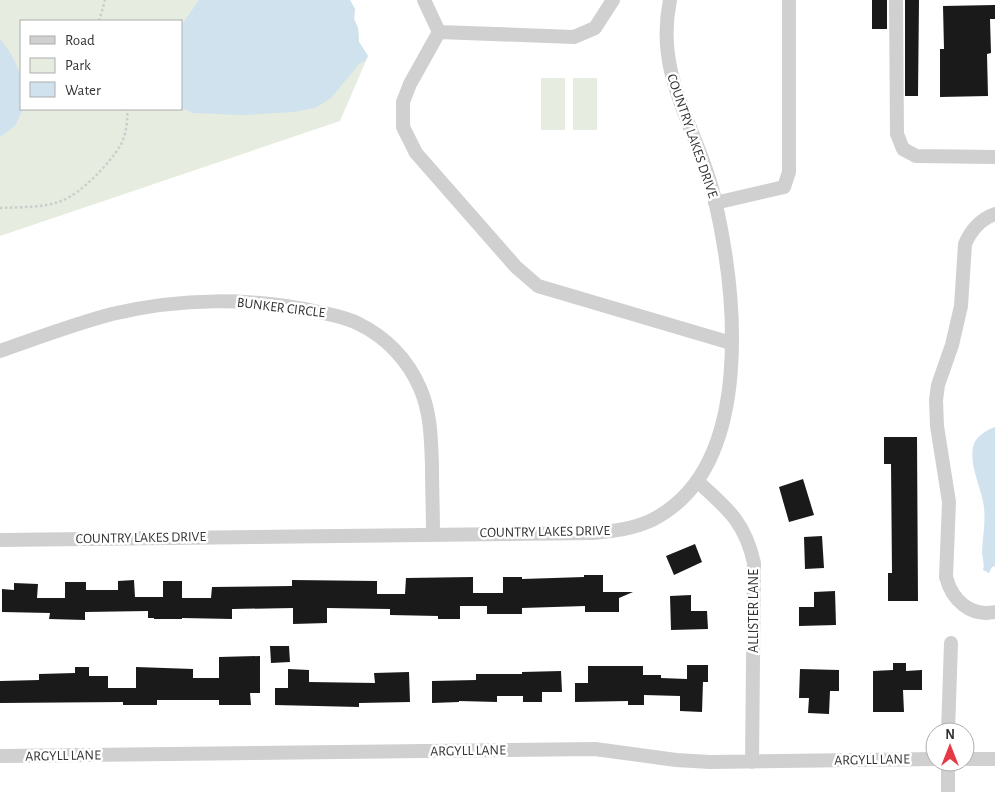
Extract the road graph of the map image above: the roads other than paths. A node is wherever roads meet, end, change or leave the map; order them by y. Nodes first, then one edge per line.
1 (424, 0) edge
2 (613, 0) edge
3 (670, 0) edge
4 (789, 0) edge
5 (896, 0) edge
6 (439, 32) junction
7 (995, 158) edge
8 (715, 203) junction
9 (995, 214) edge
10 (732, 343) junction
11 (0, 351) edge
12 (697, 481) junction
13 (433, 534) junction
14 (0, 540) edge
15 (995, 612) edge
16 (951, 643) dead end
17 (948, 722) edge
18 (0, 756) edge
19 (975, 759) edge
20 (995, 759) edge
21 (925, 760) edge
22 (752, 762) junction
23 (948, 772) edge
24 (948, 792) edge

1 - 6 street
2 - 6 street
3 - 8 street, COUNTRY LAKES DRIVE
4 - 8 street
5 - 7 street
6 - 10 street
8 - 10 street, COUNTRY LAKES DRIVE
9 - 15 street
10 - 12 street, COUNTRY LAKES DRIVE
11 - 13 street, BUNKER CIRCLE
12 - 13 street, COUNTRY LAKES DRIVE
12 - 22 street, ALLISTER LANE
13 - 14 street, COUNTRY LAKES DRIVE
16 - 17 street
18 - 22 street, ARGYLL LANE
19 - 20 street
21 - 22 street, ARGYLL LANE
23 - 24 street

